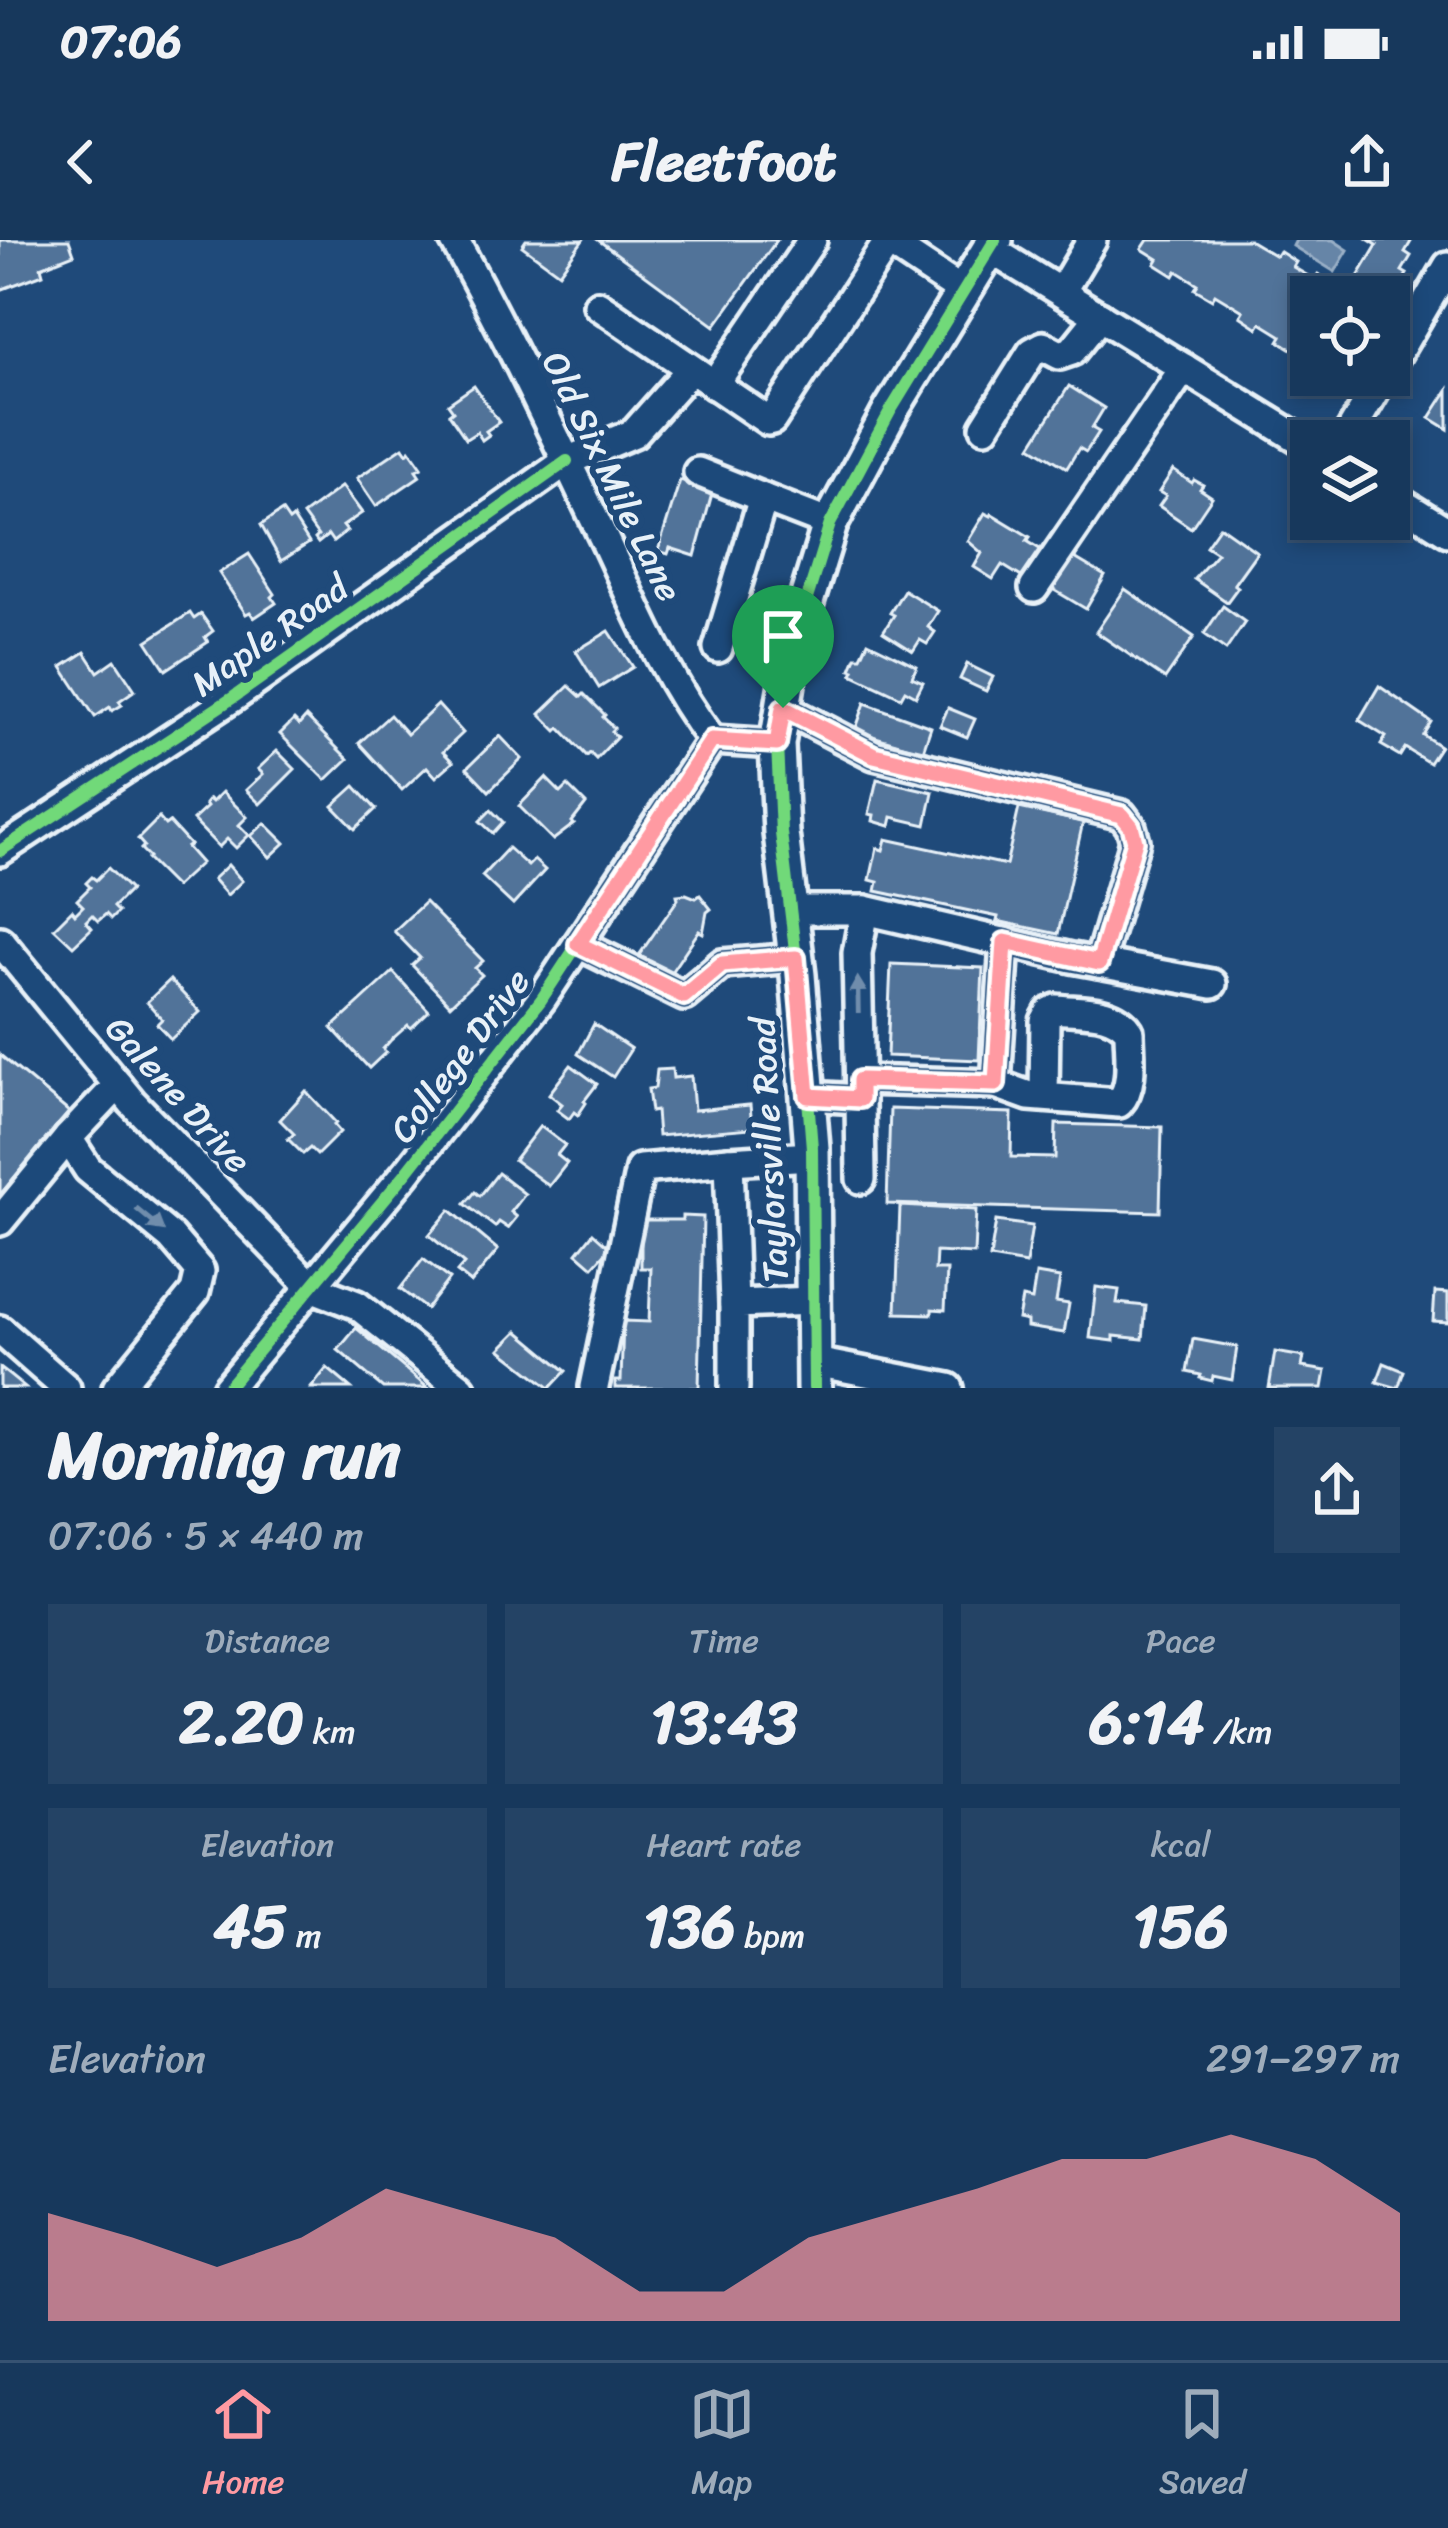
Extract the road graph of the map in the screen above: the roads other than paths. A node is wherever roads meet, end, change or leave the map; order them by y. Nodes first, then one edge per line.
1 (454, 240) edge
2 (812, 240) edge
3 (1092, 240) edge
4 (886, 241) edge
5 (993, 245) edge
6 (1448, 266) edge
7 (963, 292) junction
8 (1060, 292) junction
9 (598, 305) dead end
10 (1100, 316) junction
11 (1410, 331) edge
12 (1184, 368) junction
13 (703, 377) junction
14 (985, 428) dead end
15 (1290, 433) edge
16 (567, 461) junction
17 (698, 472) dead end
18 (763, 498) junction
19 (1410, 508) edge
20 (830, 524) junction
21 (1448, 532) edge
22 (1034, 588) dead end
23 (718, 648) dead end
24 (783, 708) junction
25 (712, 740) junction
26 (777, 744) junction
27 (0, 851) edge
28 (790, 910) junction
29 (865, 910) junction
30 (0, 941) edge
31 (1005, 942) junction
32 (578, 944) junction
33 (796, 958) junction
34 (1099, 963) junction
35 (1212, 984) dead end
36 (996, 1084) junction
37 (118, 1085) junction
38 (860, 1089) junction
39 (808, 1096) junction
40 (1044, 1097) dead end
41 (68, 1138) junction
42 (812, 1156) junction
43 (729, 1161) junction
44 (861, 1179) dead end
45 (0, 1221) edge
46 (313, 1288) junction
47 (814, 1301) junction
48 (734, 1304) junction
49 (0, 1330) edge
50 (814, 1375) edge
51 (594, 1387) edge
52 (66, 1388) edge
53 (118, 1388) edge
54 (227, 1388) edge
55 (461, 1388) edge
56 (734, 1388) edge
57 (949, 1388) edge

1 - 16 street, Old Six Mile Lane
2 - 13 street, Maple Road
3 - 8 street
4 - 7 street
4 - 13 street
5 - 7 main road, Taylorsville Road
5 - 8 street
6 - 11 street
7 - 20 main road, Taylorsville Road
8 - 10 street
9 - 13 street
10 - 12 street
10 - 14 street
12 - 15 street
12 - 22 street
13 - 16 street, Maple Road
16 - 25 street, Old Six Mile Lane
16 - 27 street, Maple Road
17 - 18 street
18 - 20 street
18 - 23 street
19 - 21 street
20 - 24 main road, Taylorsville Road
24 - 26 main road, Taylorsville Road
24 - 34 street
25 - 26 street
25 - 32 street, College Drive
26 - 28 main road, Taylorsville Road
28 - 29 street
28 - 33 main road, Taylorsville Road
29 - 31 street
38 -> 29 street
30 - 37 street, Galene Drive
31 - 34 street
31 - 36 street
32 - 33 street
32 - 46 street, College Drive
33 - 39 main road, Taylorsville Road
34 - 35 street
36 - 38 street
36 - 40 street
37 - 41 street
37 - 46 street, Galene Drive
38 - 39 street
38 - 44 street
39 - 42 main road, Taylorsville Road
41 - 45 street
41 -> 53 street
42 - 43 street
42 - 47 main road, Taylorsville Road
43 - 48 street
43 - 51 street
46 - 54 street, College Drive
46 - 55 street
47 - 48 street
47 - 50 main road, Taylorsville Road
48 - 56 street
49 - 52 street
50 - 57 street

